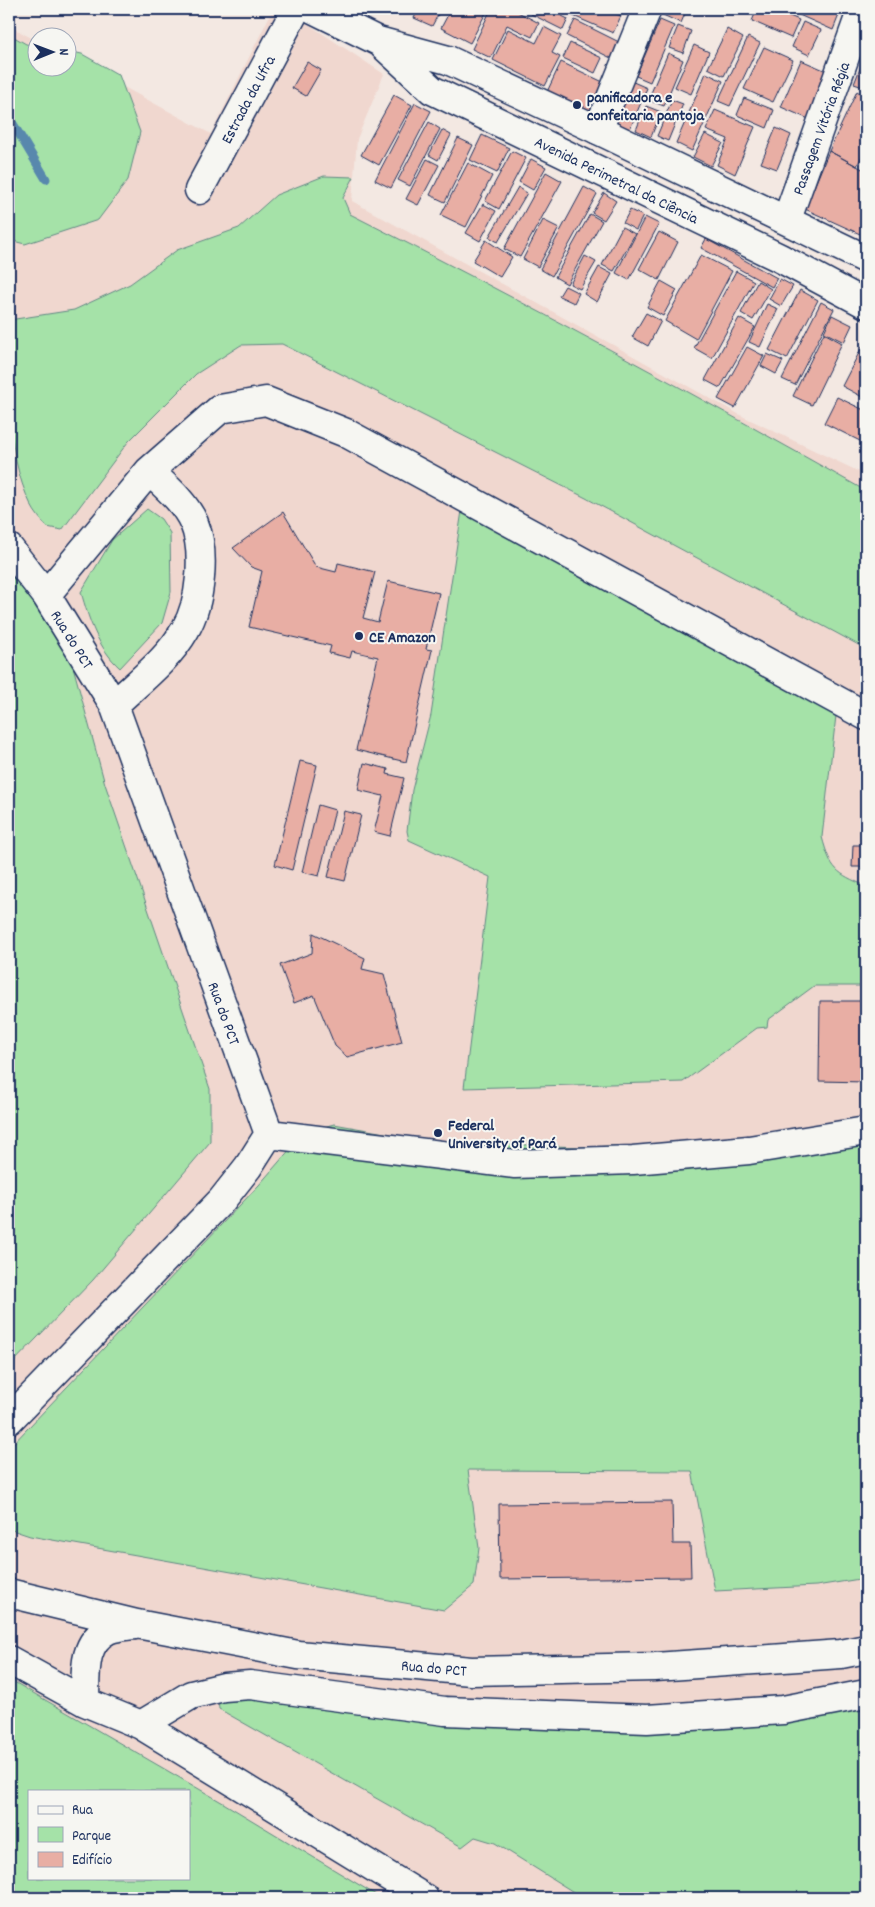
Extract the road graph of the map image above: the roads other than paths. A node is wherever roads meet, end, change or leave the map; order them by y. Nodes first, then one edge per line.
1 (296, 9) edge
2 (312, 9) edge
3 (646, 9) edge
4 (862, 9) edge
5 (378, 41) junction
6 (598, 130) junction
7 (199, 190) dead end
8 (787, 219) junction
9 (866, 259) edge
10 (866, 304) edge
11 (149, 471) junction
12 (9, 548) edge
13 (46, 595) junction
14 (114, 705) junction
15 (866, 716) edge
16 (866, 1131) edge
17 (269, 1134) junction
18 (9, 1420) edge
19 (9, 1593) edge
20 (136, 1624) junction
21 (866, 1649) edge
22 (9, 1660) edge
23 (866, 1694) edge
24 (85, 1702) junction
25 (141, 1725) junction
26 (424, 1898) edge

1 - 7 main road, Estrada da Ufra
2 - 5 main road, Avenida Perimetral da Ciência
3 - 6 main road
4 - 8 main road, Passagem Vitória Régia
5 - 6 main road, Avenida Perimetral da Ciência
5 - 10 main road, Avenida Perimetral da Ciência
6 - 8 main road, Avenida Perimetral da Ciência
8 - 9 main road, Avenida Perimetral da Ciência
11 - 13 main road
11 - 14 main road
11 - 15 main road
12 - 13 main road, Rua do PCT
13 - 14 main road, Rua do PCT
14 - 17 main road, Rua do PCT
16 - 17 main road
17 - 18 main road
19 - 20 main road, Rua do PCT
20 - 21 main road, Rua do PCT
20 - 24 main road
22 - 24 main road
23 - 25 main road
24 - 25 main road
25 - 26 main road

